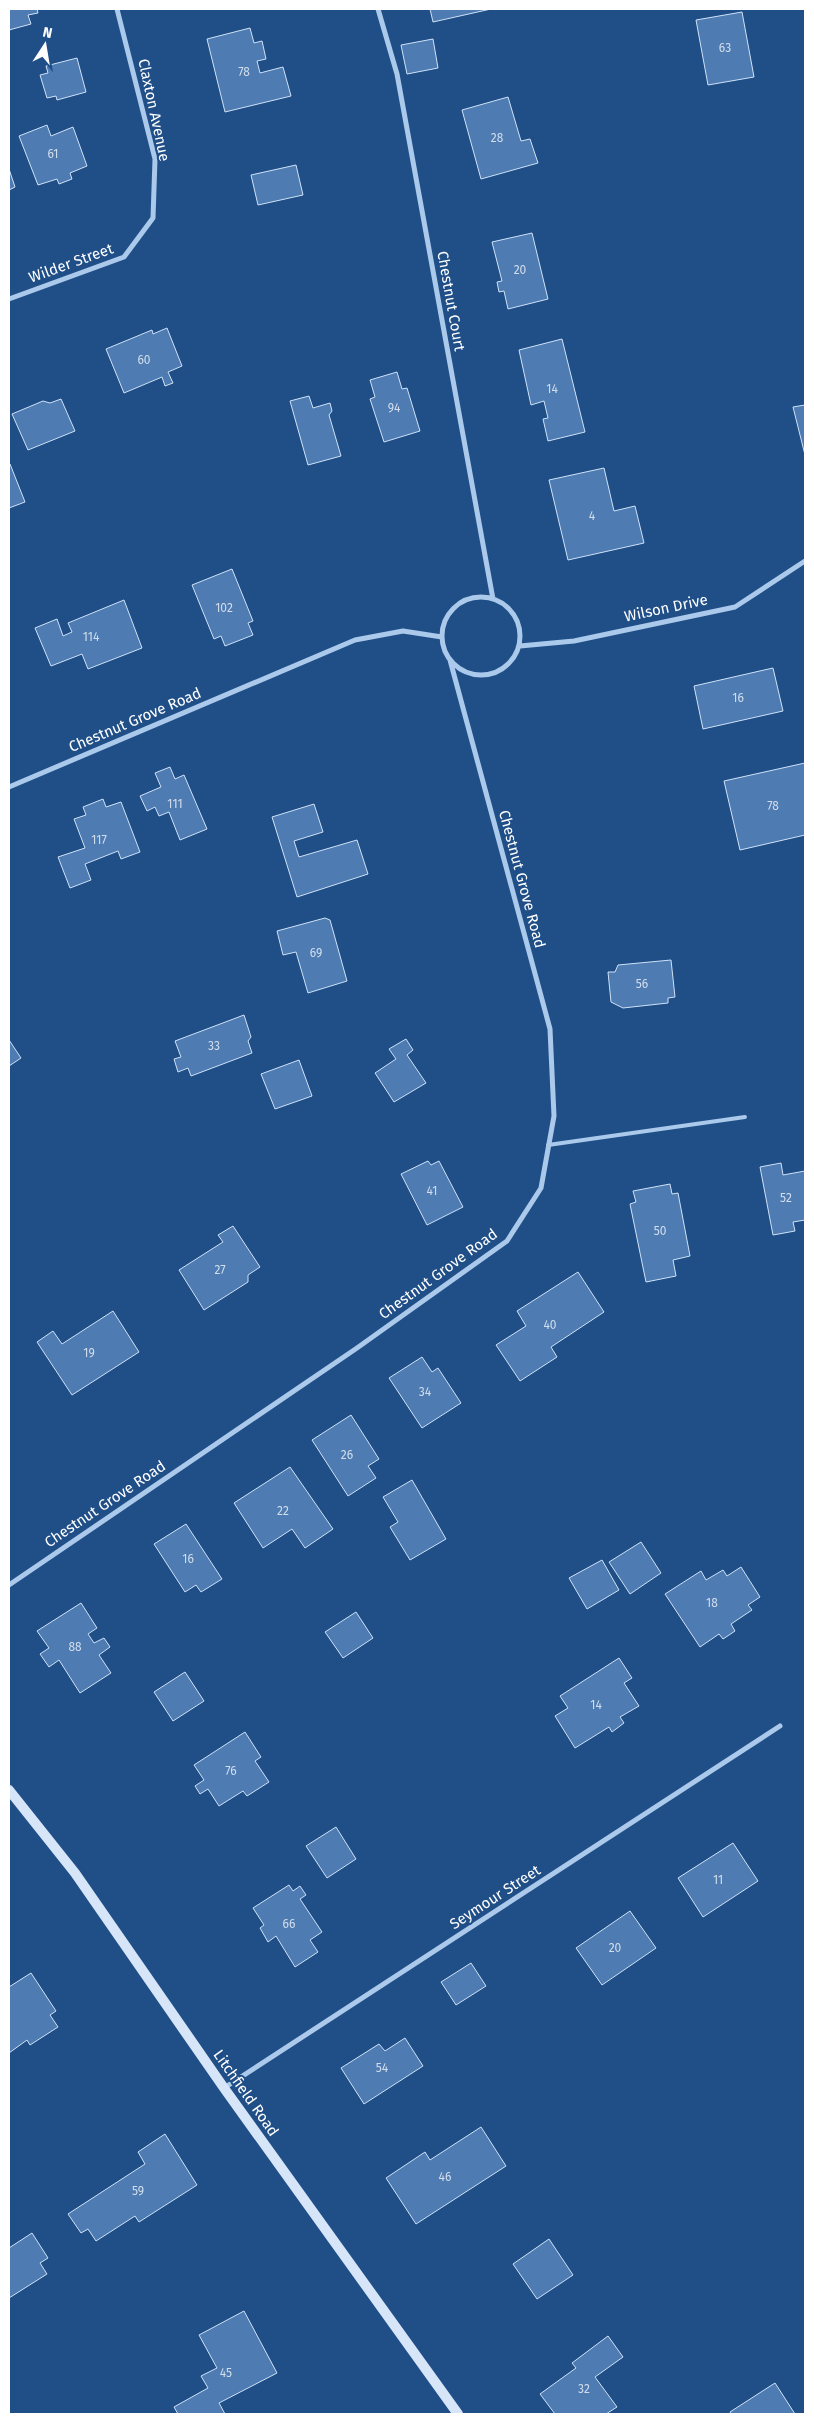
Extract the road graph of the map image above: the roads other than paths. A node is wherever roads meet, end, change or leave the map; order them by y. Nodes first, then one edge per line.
1 (117, 9) edge
2 (378, 9) edge
3 (153, 218) joint
4 (9, 299) edge
5 (805, 561) edge
6 (492, 598) junction
7 (442, 637) junction
8 (520, 646) junction
9 (450, 660) junction
10 (9, 786) edge
11 (745, 1117) dead end
12 (548, 1145) junction
13 (9, 1585) edge
14 (780, 1726) dead end
15 (9, 1790) edge
16 (224, 2088) junction
17 (458, 2414) edge

1 - 3 street, Claxton Avenue
2 - 6 street, Chestnut Court
3 - 4 street, Wilder Street
5 - 8 street, Wilson Drive
6 - 7 street
6 - 8 street
7 - 9 street, Chestnut Grove Road
7 - 10 street, Chestnut Grove Road
8 - 9 street
9 - 12 street, Chestnut Grove Road
11 - 12 lane
12 - 13 street, Chestnut Grove Road
14 - 16 street, Seymour Street
15 - 16 main road, Litchfield Road
16 - 17 main road, Litchfield Road

